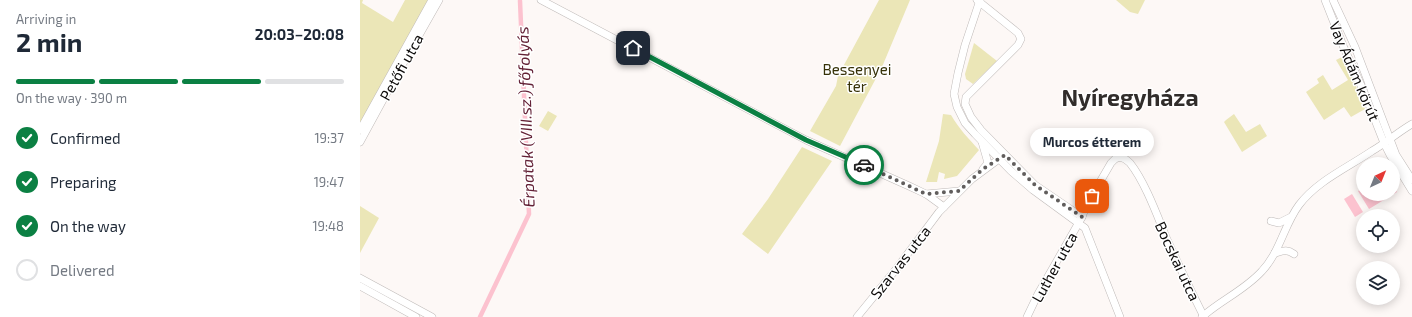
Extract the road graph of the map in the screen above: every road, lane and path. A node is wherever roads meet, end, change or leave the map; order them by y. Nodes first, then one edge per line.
1 (432, 0) edge
2 (439, 0) edge
3 (541, 0) edge
4 (979, 0) edge
5 (1325, 0) edge
6 (1333, 0) edge
7 (1412, 124) edge
8 (362, 132) edge
9 (1387, 140) junction
10 (360, 142) edge
11 (982, 142) junction
12 (1002, 157) junction
13 (1120, 157) joint
14 (983, 169) junction
15 (1412, 180) edge
16 (959, 191) junction
17 (1412, 191) edge
18 (926, 194) junction
19 (944, 207) junction
20 (1292, 217) junction
21 (1080, 220) junction
22 (1270, 221) dead end
23 (1275, 253) junction
24 (1294, 254) dead end
25 (360, 278) edge
26 (360, 286) edge
27 (1203, 316) edge
28 (416, 317) edge
29 (432, 317) edge
30 (857, 317) edge
31 (1027, 317) edge
32 (1120, 317) edge
33 (1194, 317) edge

1 - 8 street, Petőfi utca
2 - 8 street, Petőfi utca
3 - 18 street
4 - 11 street
4 - 12 street
5 - 9 street, Vay Ádám körút
6 - 9 street, Vay Ádám körút
7 - 9 street
8 - 10 street
9 - 15 street
9 - 17 street
9 - 20 street
11 - 12 street
11 - 14 street
12 - 14 street, Szarvas utca
12 - 21 street
13 - 21 street, Luther utca
13 - 27 street, Bocskai utca
14 - 16 street, Szarvas utca
16 - 18 street
16 - 19 street, Szarvas utca
18 - 19 street
19 - 30 street, Szarvas utca
20 - 22 street
20 - 23 street
21 - 31 street, Luther utca
21 - 32 street
23 - 24 street
23 - 27 street
25 - 29 street
26 - 28 street
27 - 33 street

